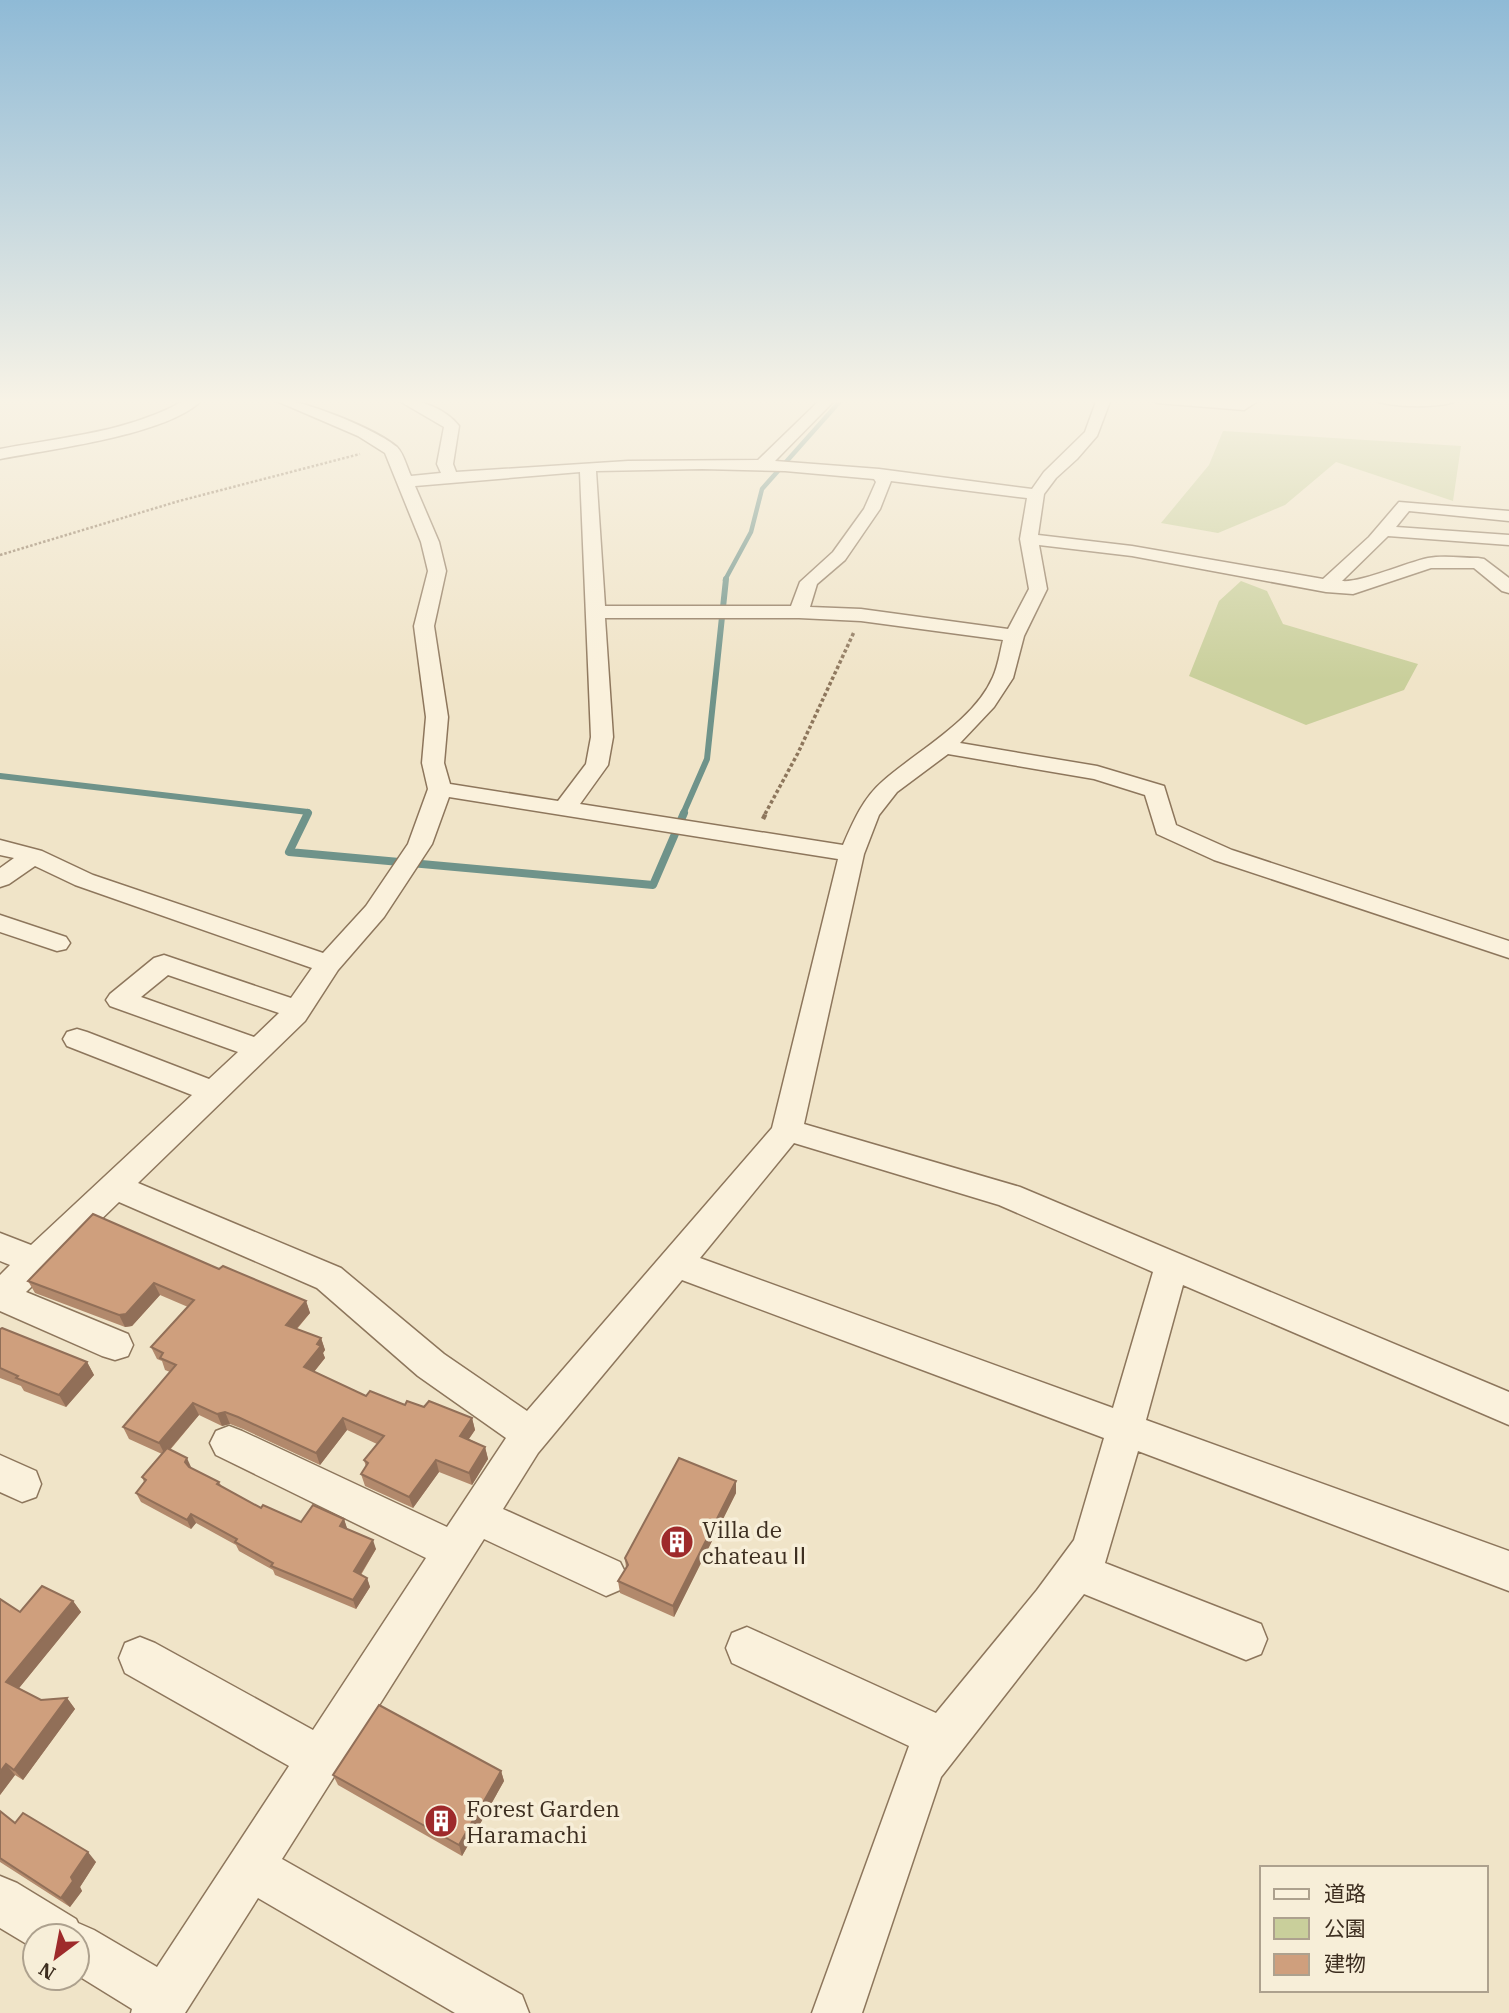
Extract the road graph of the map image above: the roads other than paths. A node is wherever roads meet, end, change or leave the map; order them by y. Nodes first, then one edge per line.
1 (409, 493) edge
2 (589, 493) edge
3 (879, 493) edge
4 (1020, 493) edge
5 (1035, 495) joint
6 (1509, 516) edge
7 (1384, 531) junction
8 (1029, 539) junction
9 (1509, 541) edge
10 (1478, 563) junction
11 (1326, 586) junction
12 (1509, 587) edge
13 (596, 612) junction
14 (799, 612) junction
15 (1014, 636) junction
16 (944, 747) junction
17 (440, 789) junction
18 (564, 808) junction
19 (0, 847) edge
20 (852, 854) junction
21 (33, 856) junction
22 (0, 879) edge
23 (0, 923) edge
24 (57, 943) dead end
25 (1509, 950) edge
26 (328, 964) junction
27 (298, 1010) junction
28 (77, 1039) dead end
29 (260, 1049) junction
30 (214, 1092) junction
31 (787, 1130) junction
32 (116, 1187) junction
33 (0, 1246) edge
34 (36, 1262) junction
35 (677, 1264) junction
36 (1172, 1265) junction
37 (0, 1296) edge
38 (115, 1345) dead end
39 (1509, 1409) edge
40 (1125, 1431) junction
41 (530, 1434) junction
42 (229, 1443) dead end
43 (476, 1516) junction
44 (454, 1551) junction
45 (1076, 1571) junction
46 (1509, 1571) edge
47 (606, 1576) dead end
48 (1246, 1639) dead end
49 (747, 1648) dead end
50 (140, 1658) dead end
51 (943, 1739) junction
52 (321, 1759) junction
53 (251, 1868) junction
54 (0, 1900) edge
55 (36, 1922) edge
56 (91, 1957) edge
57 (160, 2007) edge
58 (505, 2013) edge
59 (837, 2013) edge

1 - 17 street
2 - 13 street
3 - 14 street
4 - 5 street
5 - 8 street
6 - 7 street
7 - 9 street
7 - 11 street
8 - 11 street
8 - 15 street
9 - 10 street
10 - 11 street
10 - 12 street
13 - 14 street
13 - 18 street
14 - 15 street
15 - 16 street
16 - 20 street
16 - 25 street
17 - 18 street
17 - 26 street
18 - 20 street
19 - 21 street
20 - 31 street
21 - 22 street
21 - 26 street
23 - 24 street
26 - 27 street
27 - 29 street
27 - 29 street
28 - 30 street
29 - 30 street
30 - 32 street
31 - 35 street
31 - 36 street
32 - 34 street
32 - 41 street
33 - 34 street
34 - 37 street
35 - 40 street
35 - 41 street
36 - 39 street
36 - 40 street
37 - 38 street
40 - 45 street
40 - 46 street
41 - 43 street
42 - 44 street
43 - 44 street
43 - 47 street
44 - 52 street
45 - 48 street
45 - 51 street
49 - 51 street
50 - 52 street
51 - 59 street
52 - 53 street
53 - 57 street
53 - 58 street
54 - 55 street
56 - 57 street

